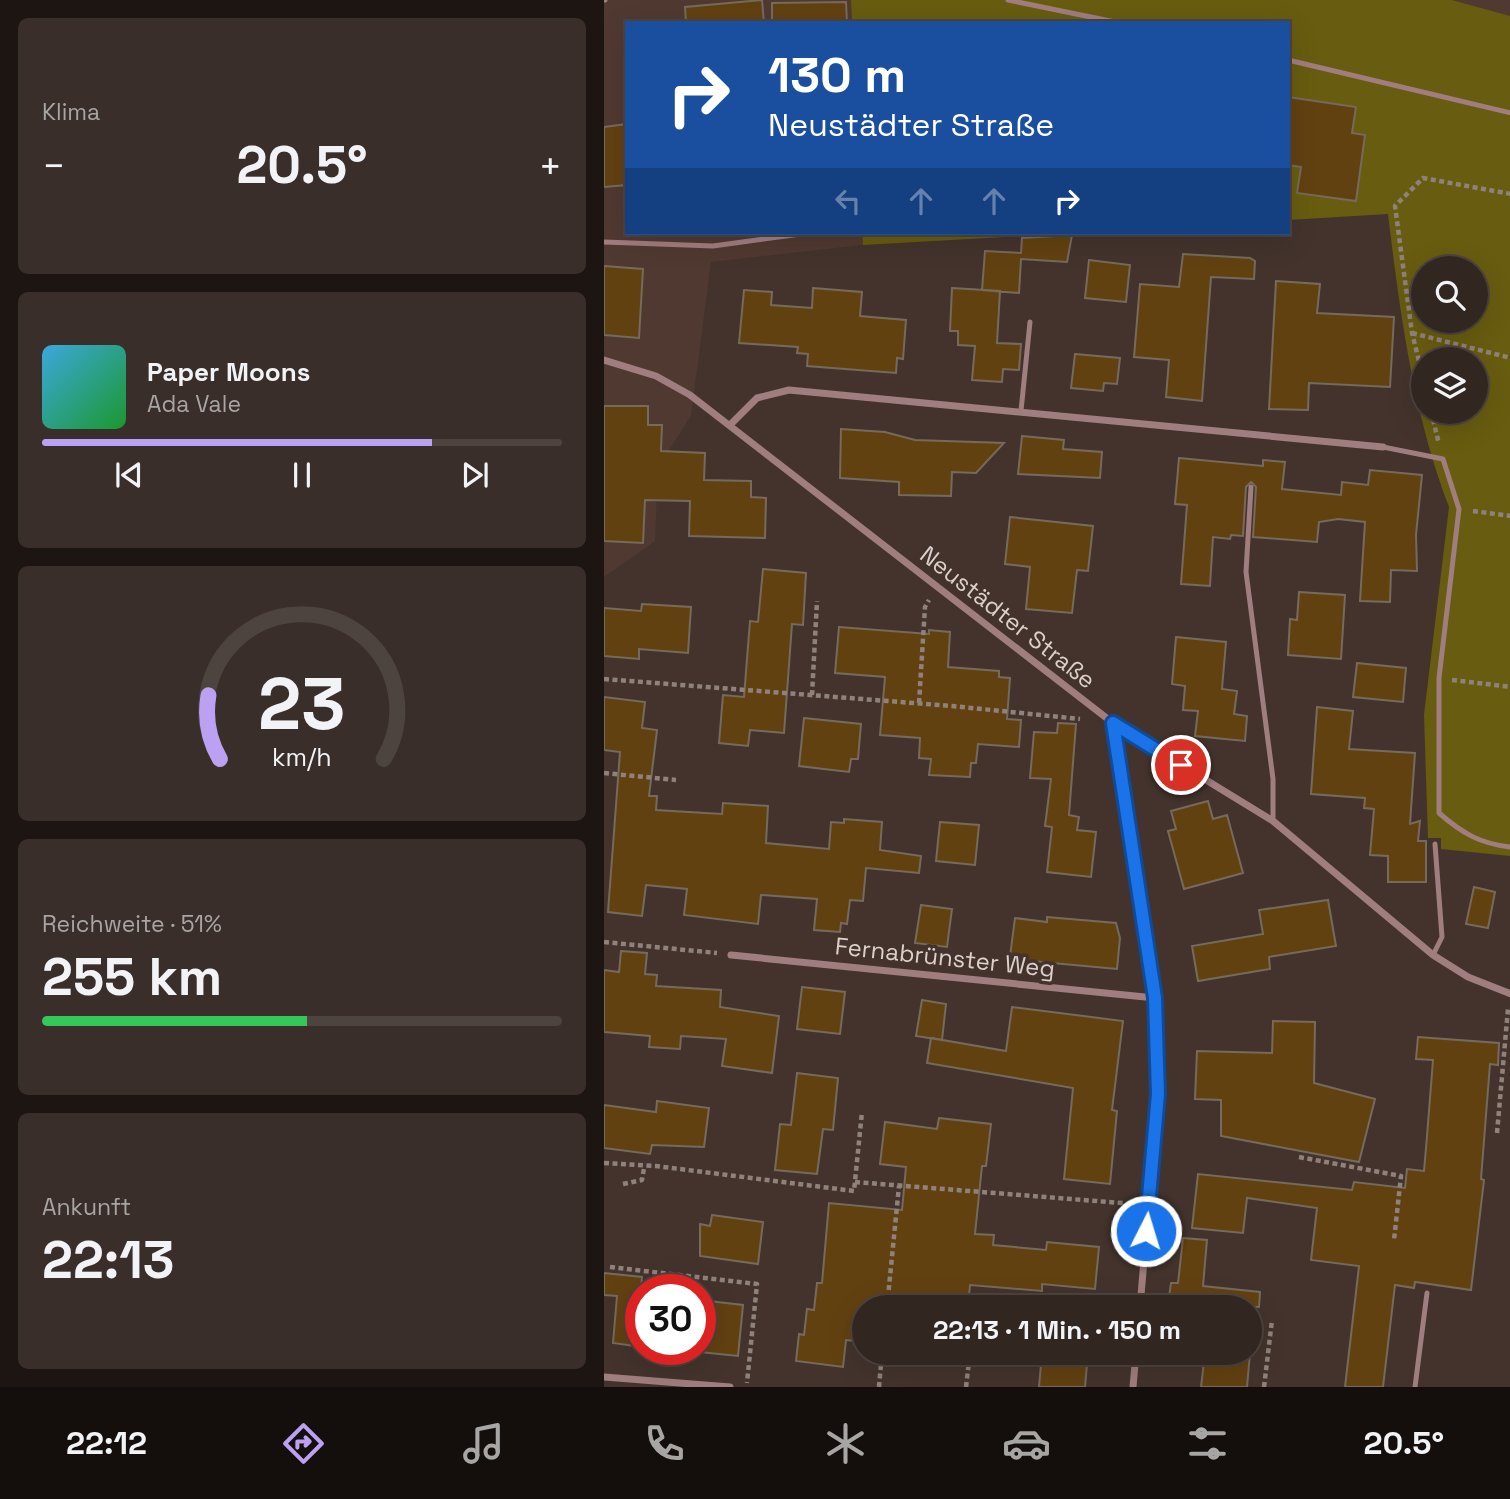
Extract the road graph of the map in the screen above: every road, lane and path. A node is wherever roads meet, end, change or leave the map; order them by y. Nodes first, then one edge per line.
1 (1008, 0) edge
2 (1110, 21) edge
3 (1290, 60) edge
4 (1510, 113) edge
5 (1510, 194) edge
6 (793, 235) edge
7 (604, 242) edge
8 (1030, 322) dead end
9 (1411, 326) edge
10 (1412, 333) joint
11 (1416, 347) edge
12 (1510, 358) edge
13 (604, 360) edge
14 (1021, 411) junction
15 (1434, 424) edge
16 (730, 425) junction
17 (1383, 447) joint
18 (1443, 459) junction
19 (1251, 487) dead end
20 (1459, 509) junction
21 (1510, 516) edge
22 (937, 586) junction
23 (818, 601) dead end
24 (1439, 678) junction
25 (604, 679) edge
26 (1510, 687) edge
27 (812, 695) junction
28 (919, 703) junction
29 (1113, 723) junction
30 (604, 773) edge
31 (676, 780) dead end
32 (1273, 821) junction
33 (1435, 845) dead end
34 (1510, 847) edge
35 (604, 942) edge
36 (1433, 954) junction
37 (731, 955) joint
38 (1510, 994) edge
39 (1155, 998) junction
40 (862, 1112) dead end
41 (1497, 1133) dead end
42 (1299, 1157) dead end
43 (604, 1163) edge
44 (644, 1168) junction
45 (855, 1182) junction
46 (623, 1184) dead end
47 (899, 1186) junction
48 (1148, 1205) junction
49 (1394, 1240) dead end
50 (610, 1266) dead end
51 (1427, 1293) dead end
52 (888, 1295) edge
53 (1141, 1295) edge
54 (1272, 1320) dead end
55 (881, 1365) edge
56 (969, 1365) edge
57 (1135, 1365) edge
58 (604, 1377) edge
59 (730, 1387) edge
60 (746, 1387) edge
61 (879, 1387) edge
62 (966, 1387) edge
63 (1133, 1387) edge
64 (1264, 1387) edge
65 (1415, 1387) edge

1 - 2 lane
3 - 4 lane
5 - 9 path
6 - 7 lane
8 - 14 lane
10 - 11 path
10 - 12 path
13 - 16 street, Neustädter Straße
14 - 16 street
14 - 17 street
15 - 18 path
16 - 22 street, Neustädter Straße
17 - 18 lane
18 - 20 lane
19 - 32 lane
20 - 21 path
20 - 24 lane
22 - 28 path
22 - 29 street, Neustädter Straße
23 - 27 path
24 - 26 path
24 - 34 lane
25 - 27 path
27 - 28 path
28 - 29 path
29 - 32 street, Neustädter Straße
29 - 39 street
30 - 31 path
32 - 36 street, Neustädter Straße
33 - 36 lane
35 - 37 path
36 - 38 street, Neustädter Straße
37 - 39 street, Fernabrünster Weg
38 - 41 path
39 - 48 street
40 - 45 path
42 - 49 path
43 - 44 path
44 - 45 path
44 - 46 path
45 - 47 path
47 - 48 path
47 - 52 path
48 - 53 street
50 - 60 path
51 - 65 lane
54 - 64 path
55 - 61 path
56 - 62 path
57 - 63 street
58 - 59 street

